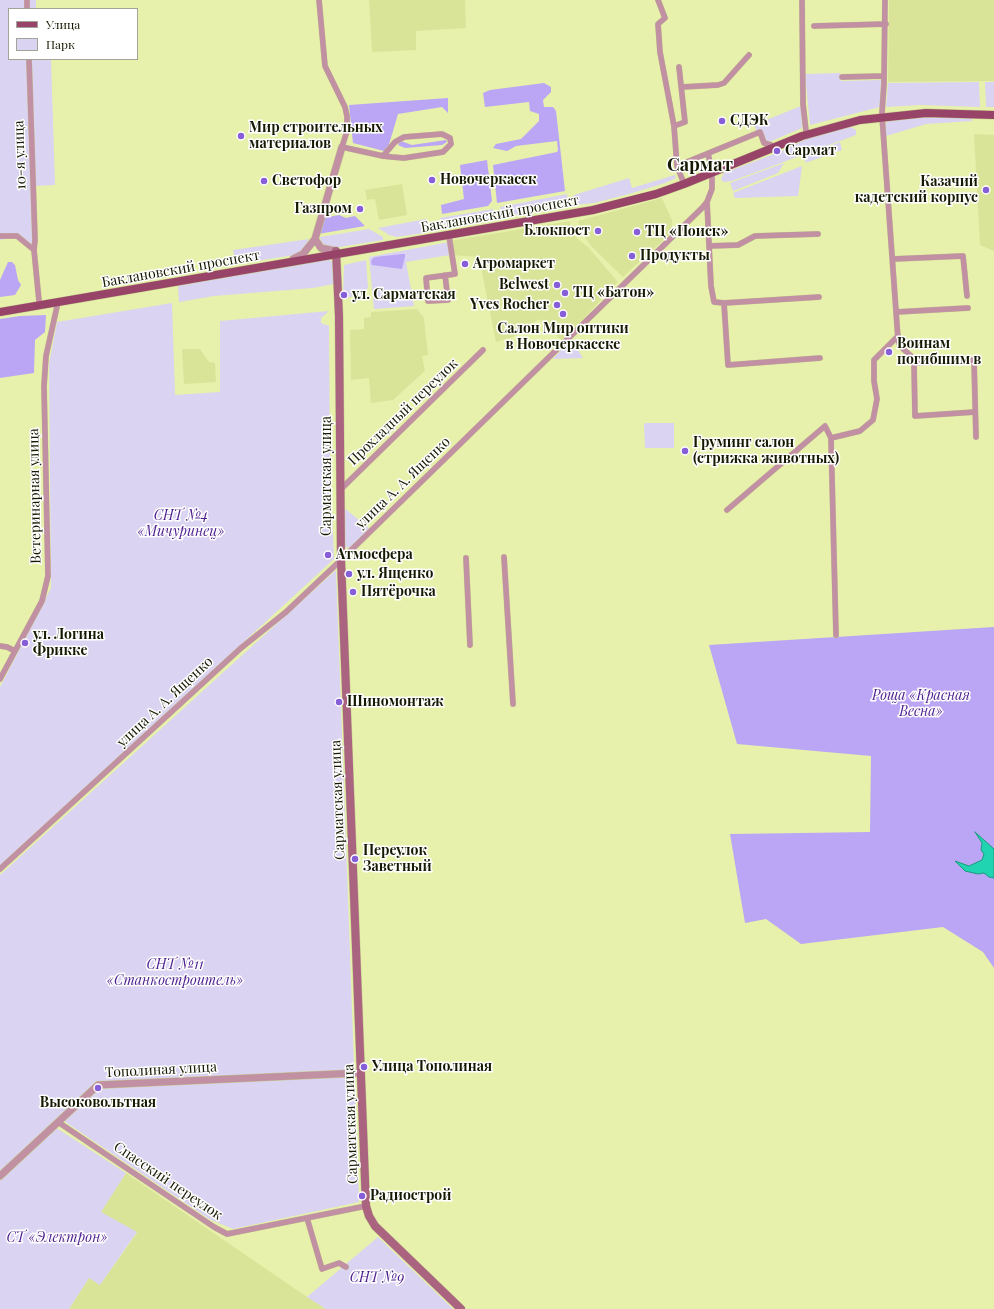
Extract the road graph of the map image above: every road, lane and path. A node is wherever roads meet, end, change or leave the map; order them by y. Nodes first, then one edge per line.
1 (319, 0) edge
2 (658, 0) edge
3 (802, 0) edge
4 (885, 0) edge
5 (886, 24) junction
6 (814, 26) dead end
7 (749, 55) dead end
8 (29, 60) edge
9 (679, 67) dead end
10 (884, 76) junction
11 (842, 77) dead end
12 (682, 87) junction
13 (994, 111) edge
14 (882, 114) junction
15 (994, 115) edge
16 (674, 126) junction
17 (806, 131) junction
18 (771, 145) junction
19 (342, 147) junction
20 (708, 154) junction
21 (383, 156) junction
22 (677, 166) junction
23 (711, 172) junction
24 (683, 180) junction
25 (707, 202) junction
26 (571, 212) junction
27 (818, 234) dead end
28 (0, 236) edge
29 (449, 236) junction
30 (315, 240) junction
31 (709, 246) junction
32 (34, 250) junction
33 (336, 253) junction
34 (319, 256) junction
35 (293, 259) junction
36 (893, 259) junction
37 (445, 275) junction
38 (967, 296) dead end
39 (819, 297) dead end
40 (58, 300) junction
41 (39, 301) junction
42 (724, 303) junction
43 (0, 308) edge
44 (968, 308) dead end
45 (0, 312) edge
46 (896, 312) junction
47 (898, 336) junction
48 (483, 350) dead end
49 (820, 358) dead end
50 (914, 364) junction
51 (975, 412) junction
52 (976, 437) dead end
53 (831, 438) junction
54 (339, 491) junction
55 (727, 510) dead end
56 (504, 557) dead end
57 (466, 558) dead end
58 (341, 560) junction
59 (836, 635) dead end
60 (470, 645) dead end
61 (0, 646) edge
62 (15, 651) junction
63 (0, 679) edge
64 (513, 704) dead end
65 (0, 869) edge
66 (358, 1073) dead end
67 (58, 1122) junction
68 (0, 1176) edge
69 (366, 1206) junction
70 (307, 1218) junction
71 (346, 1267) dead end
72 (461, 1309) edge

1 - 19 street
2 - 16 street
3 - 17 street
4 - 5 street
5 - 6 street
5 - 10 street
7 - 12 street
8 - 32 street, 10-я улица
9 - 12 street
10 - 11 street
10 - 14 street
12 - 16 street
13 - 14 main road, Баклановский проспект
14 - 15 main road, Баклановский проспект
14 - 17 main road, Баклановский проспект
14 - 23 main road, Баклановский проспект
14 - 36 street
16 - 22 street
17 - 18 main road, Баклановский проспект
18 - 20 street
18 - 23 main road, Баклановский проспект
19 - 21 street
19 - 30 street
20 - 22 street
20 - 23 street
21 - 21 street
22 - 24 street
23 - 24 main road, Баклановский проспект
23 - 25 street
23 - 26 main road, Баклановский проспект
24 - 26 main road, Баклановский проспект
25 - 31 street
25 - 58 street, улица А. А. Ященко
26 - 29 main road, Баклановский проспект
26 - 33 main road, Баклановский проспект
27 - 31 street
28 - 32 street
29 - 33 main road, Баклановский проспект
29 - 37 street
30 - 33 street
30 - 34 street
30 - 35 street
31 - 42 street
32 - 41 street, 10-я улица
33 - 34 main road, Баклановский проспект
33 - 54 main road, Сарматская улица
34 - 35 main road, Баклановский проспект
34 - 40 main road, Баклановский проспект
35 - 40 main road, Баклановский проспект
36 - 38 street
36 - 46 street
37 - 37 street
39 - 42 street
40 - 41 main road, Баклановский проспект
40 - 45 main road, Баклановский проспект
40 - 62 street, Ветеринарная улица
41 - 43 main road, Баклановский проспект
42 - 49 street
44 - 46 street
46 - 47 street
47 - 50 street
47 - 53 street
48 - 54 street, Прохладный переулок
50 - 51 street
50 - 51 street
51 - 52 street
53 - 55 street
53 - 59 street
54 - 58 main road, Сарматская улица
56 - 64 street
57 - 60 street
58 - 65 street, улица А. А. Ященко
58 - 69 main road, Сарматская улица
61 - 62 street
62 - 63 street, Ветеринарная улица
66 - 67 street, Тополиная улица
67 - 68 street, Тополиная улица
67 - 70 street, Спасский переулок
69 - 70 street, Спасский переулок
69 - 72 main road, Сарматская улица
70 - 71 street

